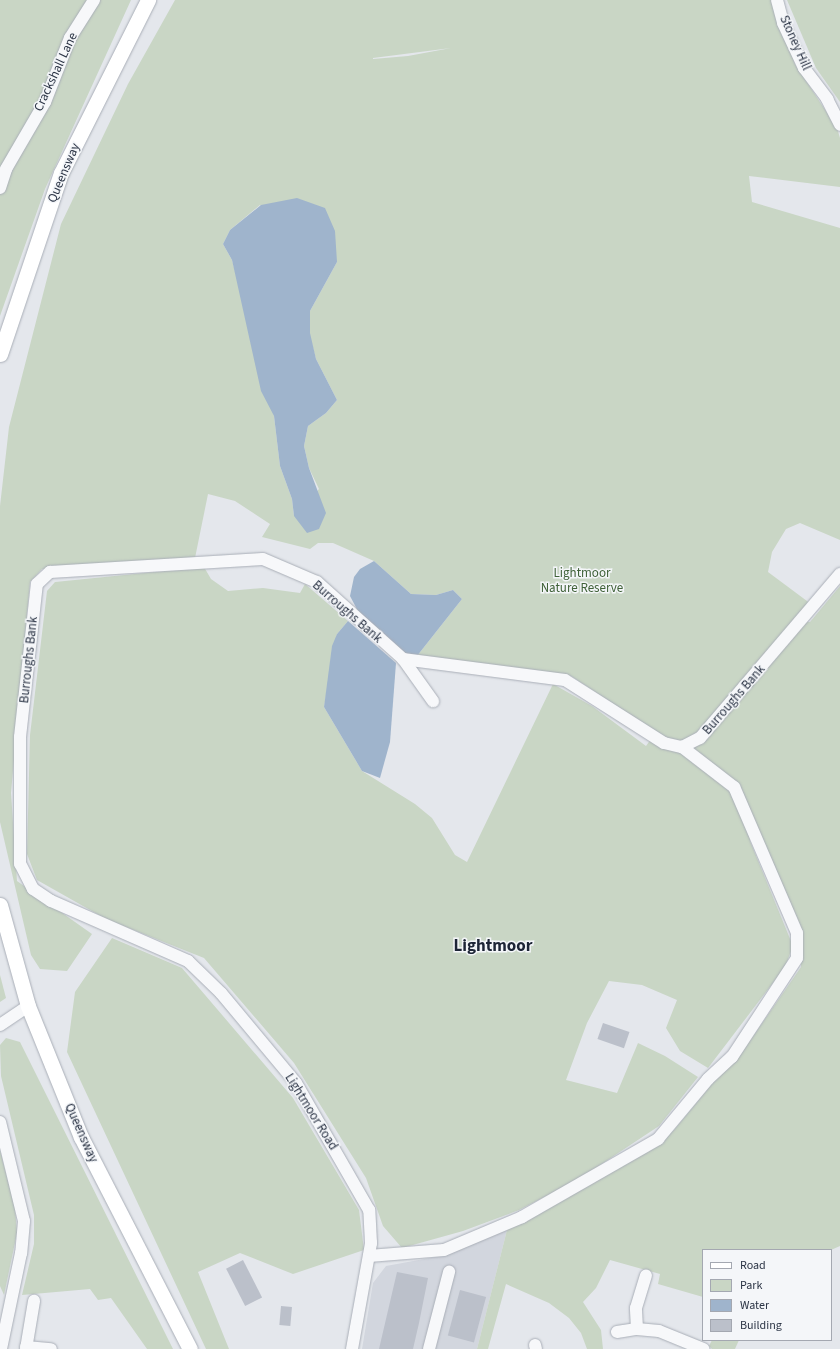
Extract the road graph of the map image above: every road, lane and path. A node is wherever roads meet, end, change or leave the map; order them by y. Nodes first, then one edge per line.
1 (94, 0) edge
2 (148, 0) edge
3 (777, 0) edge
4 (840, 125) edge
5 (0, 188) edge
6 (0, 354) edge
7 (840, 574) edge
8 (403, 659) junction
9 (433, 701) dead end
10 (682, 747) junction
11 (0, 905) edge
12 (112, 928) joint
13 (28, 1006) junction
14 (0, 1024) edge
15 (0, 1122) edge
16 (369, 1256) junction
17 (449, 1272) dead end
18 (646, 1276) dead end
19 (34, 1301) dead end
20 (637, 1329) junction
21 (617, 1332) dead end
22 (26, 1348) edge
23 (2, 1349) edge
24 (51, 1349) edge
25 (190, 1349) edge
26 (352, 1349) edge
27 (430, 1349) edge
28 (703, 1349) edge

1 - 5 street, Crackshall Lane
2 - 6 main road, Queensway
3 - 4 street, Stoney Hill
7 - 10 street, Burroughs Bank
8 - 9 street, Burroughs Bank
8 - 10 street
8 - 12 street, Burroughs Bank
10 - 16 street
11 - 13 main road, Queensway
12 - 16 street, Lightmoor Road
13 - 14 street
13 - 25 main road, Queensway
15 - 23 street
16 - 26 street, Lightmoor Road
17 - 27 street
18 - 20 street
19 - 22 street
20 - 21 street
20 - 28 street
22 - 24 street

